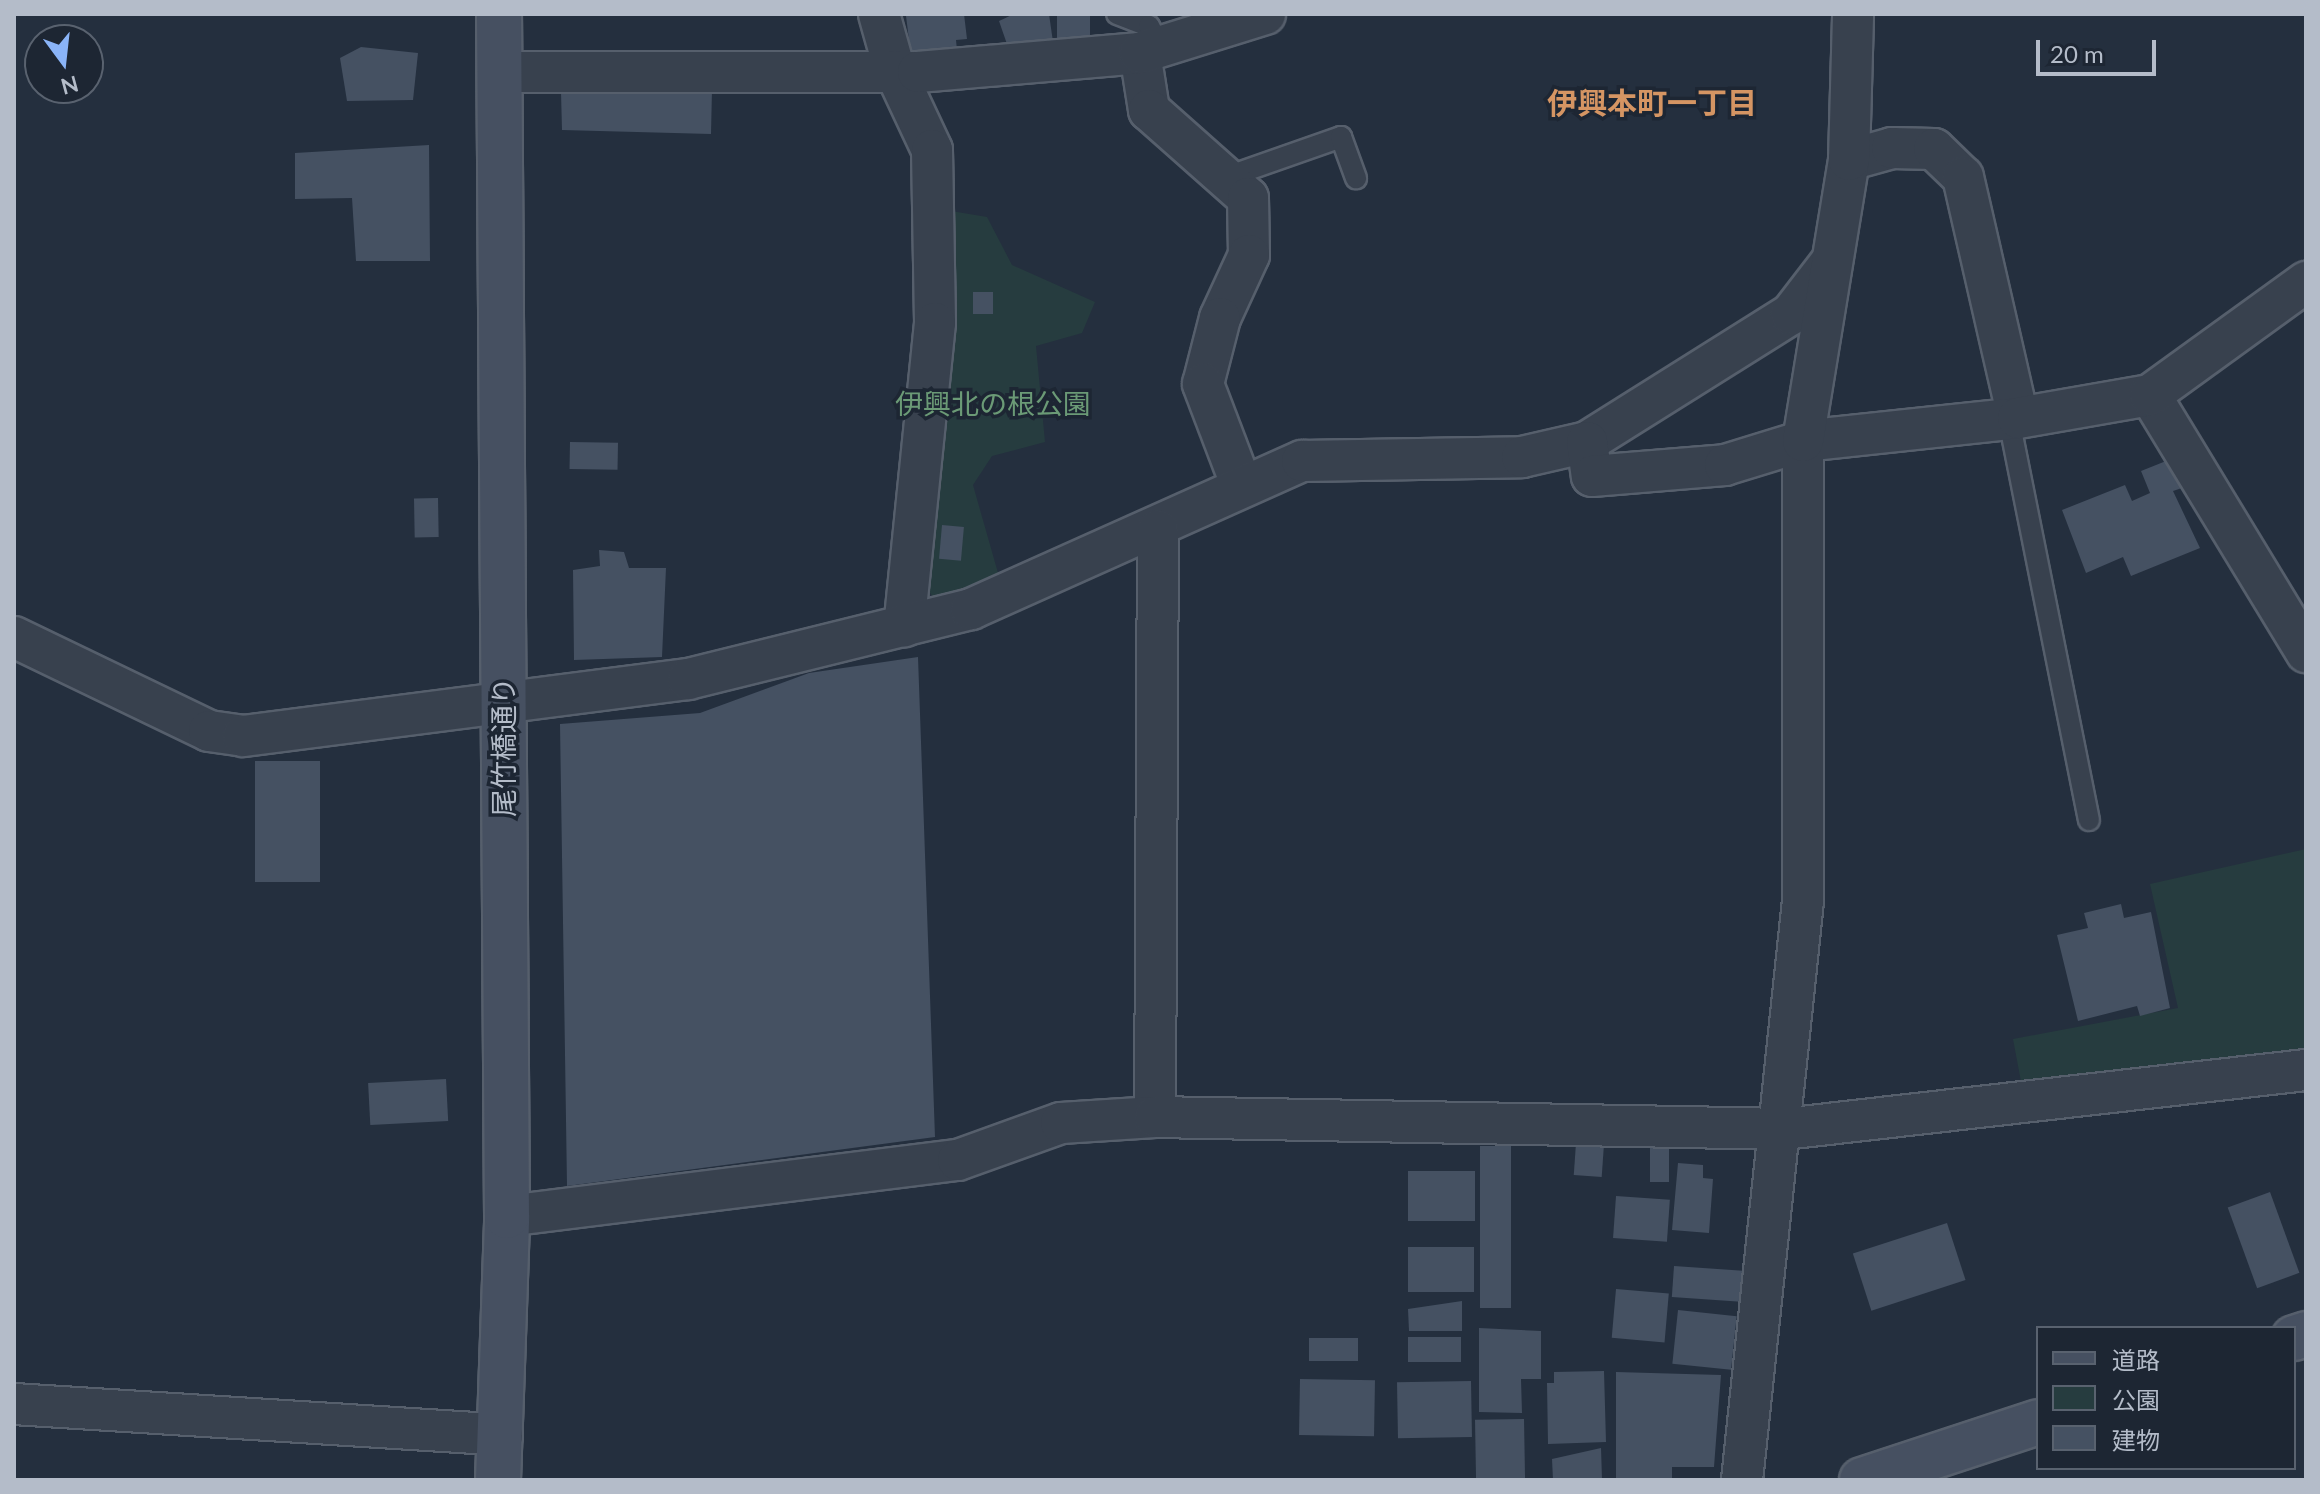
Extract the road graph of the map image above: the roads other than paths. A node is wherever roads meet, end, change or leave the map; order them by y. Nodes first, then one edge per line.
1 (499, 14) edge
2 (879, 14) edge
3 (1117, 14) edge
4 (1265, 14) edge
5 (1853, 14) edge
6 (1150, 49) junction
7 (895, 71) junction
8 (500, 72) junction
9 (1849, 160) junction
10 (1227, 177) junction
11 (1356, 178) dead end
12 (1834, 259) junction
13 (2306, 282) edge
14 (2150, 395) junction
15 (2013, 419) junction
16 (1803, 441) junction
17 (1587, 442) junction
18 (1241, 484) junction
19 (1158, 530) junction
20 (904, 626) junction
21 (14, 637) edge
22 (2306, 652) edge
23 (503, 701) junction
24 (2089, 820) dead end
25 (2306, 1070) edge
26 (1155, 1117) junction
27 (1784, 1129) junction
28 (507, 1216) junction
29 (14, 1404) edge
30 (2036, 1423) edge
31 (502, 1435) junction
32 (498, 1480) edge
33 (1742, 1480) edge
34 (1862, 1480) edge

1 - 8 main road, 尾竹橋通り
2 - 7 street
3 - 6 lane
4 - 6 street
5 - 9 street
6 - 7 street
6 - 10 street
7 - 8 street
7 - 20 street
8 - 23 main road, 尾竹橋通り
9 - 12 street
9 - 15 street
10 - 11 lane
10 - 18 street
12 - 16 street
12 - 17 street
13 - 14 street
14 - 15 street
14 - 22 street
15 - 16 street
15 - 24 lane
16 - 17 street
16 - 27 street
17 - 18 street
18 - 19 street
19 - 20 street
19 - 26 street
20 - 23 street
21 - 23 street
23 - 28 main road, 尾竹橋通り
25 - 27 street
26 - 27 street
26 - 28 street
27 - 33 street
28 - 31 main road, 尾竹橋通り
29 - 31 street
30 - 34 main road
31 - 32 main road, 尾竹橋通り

